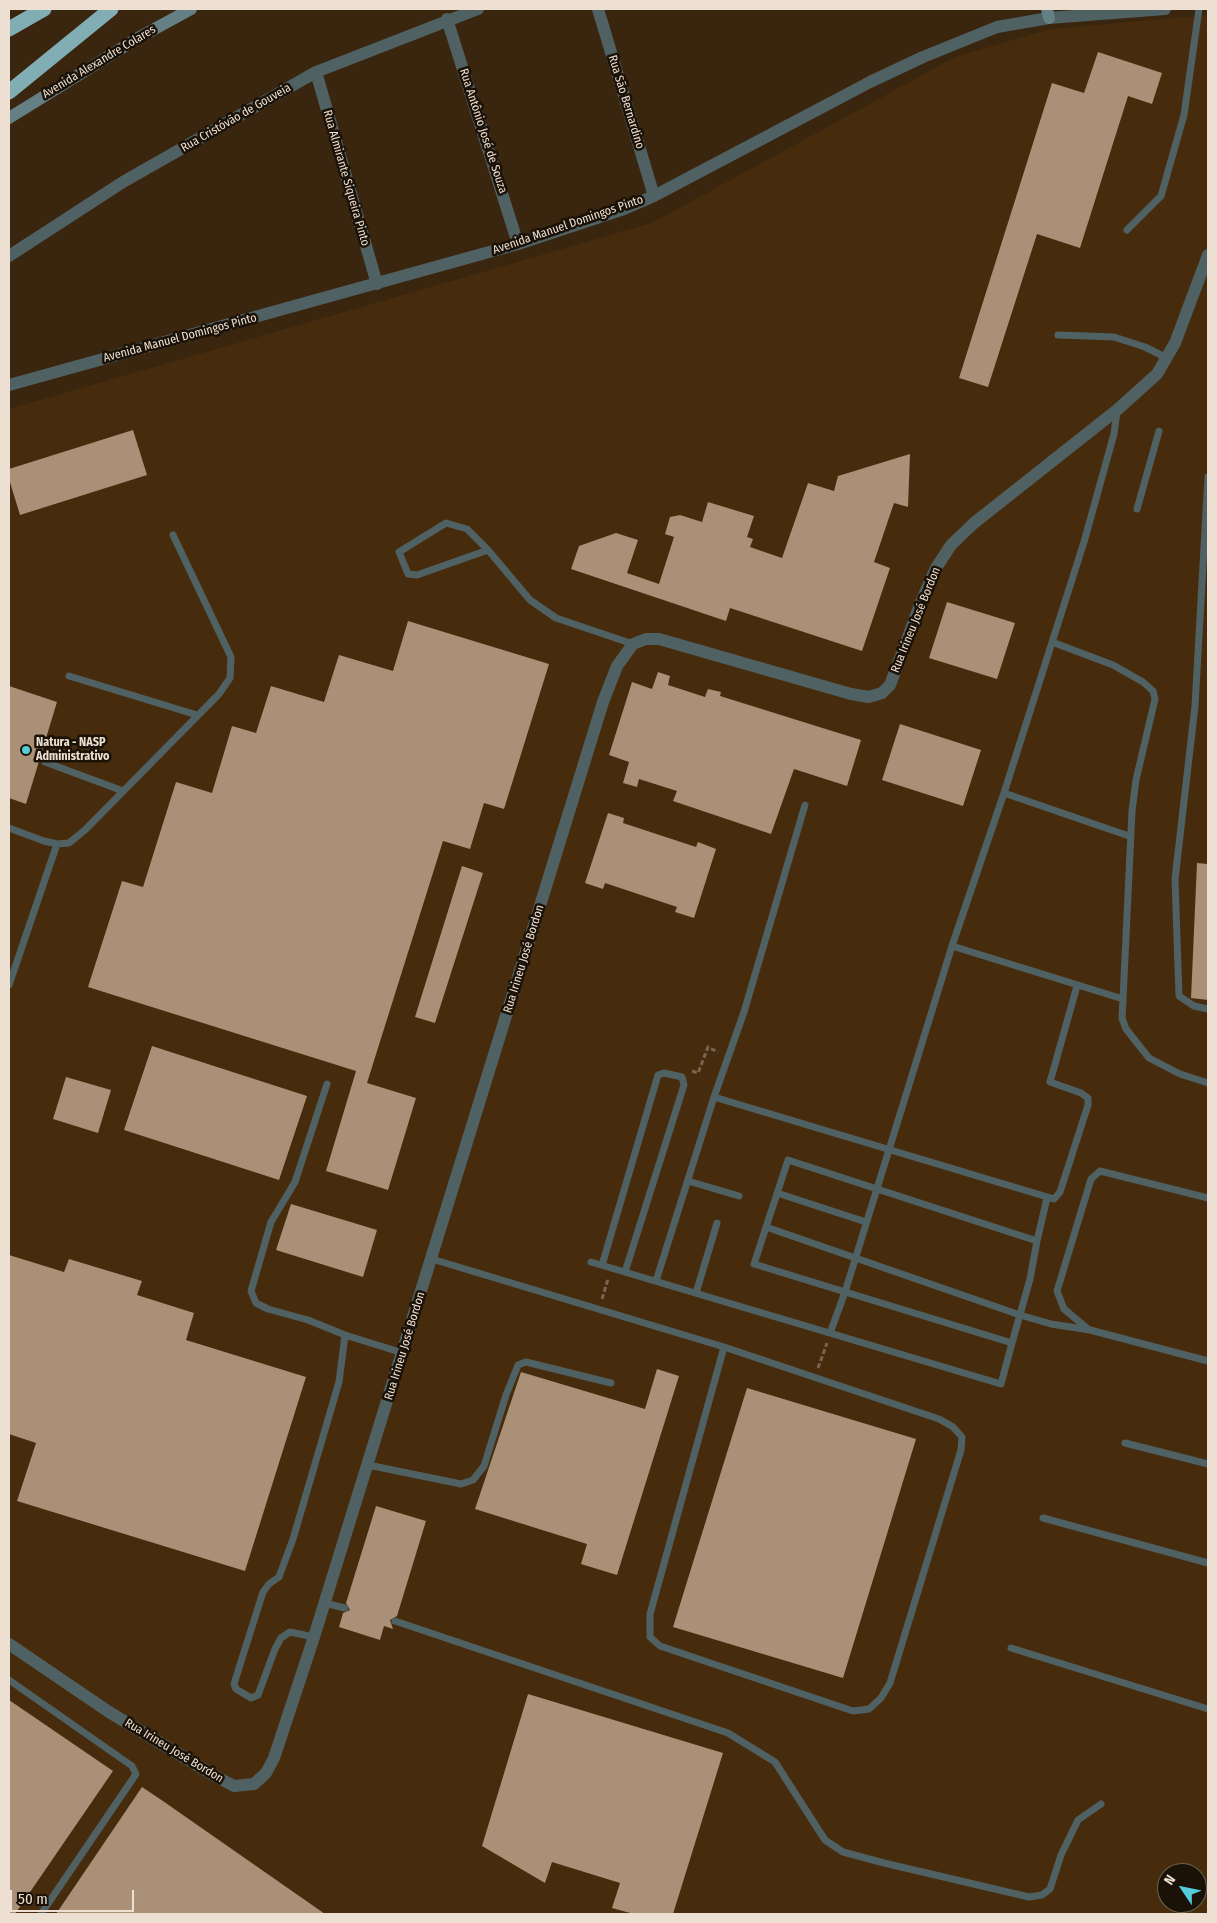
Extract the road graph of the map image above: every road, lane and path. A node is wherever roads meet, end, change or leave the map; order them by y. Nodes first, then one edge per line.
1 (44, 9) edge
2 (111, 9) edge
3 (191, 9) edge
4 (478, 9) edge
5 (598, 9) edge
6 (1165, 9) edge
7 (1200, 9) edge
8 (1048, 13) edge
9 (447, 19) junction
10 (9, 29) edge
11 (316, 72) junction
12 (9, 92) edge
13 (9, 118) edge
14 (654, 196) junction
15 (1127, 230) dead end
16 (518, 244) junction
17 (9, 256) edge
18 (1207, 261) edge
19 (377, 284) junction
20 (1058, 334) dead end
21 (1167, 358) junction
22 (9, 385) edge
23 (1117, 410) junction
24 (1159, 431) dead end
25 (1208, 477) edge
26 (1136, 509) dead end
27 (173, 535) dead end
28 (488, 550) junction
29 (1052, 642) junction
30 (633, 644) junction
31 (69, 676) dead end
32 (197, 714) junction
33 (45, 762) dead end
34 (123, 791) junction
35 (1004, 793) junction
36 (805, 805) dead end
37 (9, 828) edge
38 (1130, 836) junction
39 (57, 844) junction
40 (952, 946) junction
41 (9, 985) edge
42 (1077, 986) junction
43 (1123, 999) junction
44 (1208, 1009) edge
45 (728, 1056) junction
46 (672, 1075) junction
47 (1208, 1083) edge
48 (327, 1084) dead end
49 (714, 1097) junction
50 (890, 1149) junction
51 (688, 1181) junction
52 (875, 1190) junction
53 (777, 1193) junction
54 (739, 1196) dead end
55 (1047, 1198) junction
56 (1208, 1198) edge
57 (866, 1222) junction
58 (717, 1224) dead end
59 (766, 1227) junction
60 (1037, 1241) junction
61 (855, 1258) junction
62 (432, 1259) junction
63 (591, 1262) dead end
64 (602, 1265) junction
65 (611, 1268) junction
66 (625, 1272) junction
67 (656, 1281) junction
68 (845, 1292) junction
69 (696, 1293) junction
70 (599, 1309) junction
71 (1020, 1315) junction
72 (1090, 1330) junction
73 (830, 1333) junction
74 (346, 1335) junction
75 (1012, 1343) junction
76 (724, 1347) junction
77 (403, 1353) junction
78 (1208, 1361) edge
79 (815, 1378) junction
80 (610, 1384) dead end
81 (1125, 1443) dead end
82 (1208, 1464) edge
83 (368, 1465) junction
84 (1043, 1518) dead end
85 (1208, 1563) edge
86 (324, 1603) junction
87 (345, 1608) dead end
88 (395, 1621) dead end
89 (314, 1637) junction
90 (9, 1644) edge
91 (1011, 1648) dead end
92 (9, 1680) edge
93 (1208, 1709) edge
94 (1101, 1804) dead end
95 (41, 1914) edge

1 - 10 highway
2 - 12 highway
3 - 13 main road, Avenida Alexandre Colares
4 - 9 street, Rua Cristóvão de Gouveia
5 - 14 street, Rua São Bernardino
6 - 8 street, Avenida Manuel Domingos Pinto
7 - 15 lane
8 - 14 street, Avenida Manuel Domingos Pinto
9 - 11 street, Rua Cristóvão de Gouveia
9 - 16 street, Rua Antônio José de Souza
11 - 17 street, Rua Cristóvão de Gouveia
11 - 19 street, Rua Almirante Siqueira Pinto
14 - 16 street, Avenida Manuel Domingos Pinto
16 - 19 street, Avenida Manuel Domingos Pinto
18 - 21 street, Rua Irineu José Bordon
19 - 22 street, Avenida Manuel Domingos Pinto
20 - 21 lane
21 - 23 street, Rua Irineu José Bordon
23 - 29 lane
23 - 30 street, Rua Irineu José Bordon
24 - 26 lane
25 - 44 lane
27 - 32 lane
28 - 28 lane
28 - 30 lane
29 - 35 lane
29 - 38 lane
30 - 62 street, Rua Irineu José Bordon
31 - 32 lane
32 - 34 lane
33 - 34 lane
34 - 39 lane
35 - 38 lane
35 - 40 lane
36 - 45 lane
37 - 39 lane
38 - 43 lane
39 - 41 lane
40 - 42 lane
40 - 50 lane
42 - 43 lane
42 - 55 lane
43 - 47 lane
45 - 46 path
45 - 49 lane
46 - 64 lane
46 - 66 lane
48 - 74 lane
49 - 50 lane
49 - 51 lane
50 - 52 lane
50 - 55 lane
51 - 54 lane
51 - 67 lane
52 - 53 lane
52 - 57 lane
52 - 60 lane
53 - 57 lane
53 - 59 lane
55 - 60 lane
56 - 72 lane
57 - 61 lane
58 - 69 lane
59 - 61 lane
59 - 68 lane
60 - 71 lane
61 - 68 lane
61 - 71 lane
62 - 70 lane
62 - 77 street, Rua Irineu José Bordon
63 - 64 lane
64 - 65 lane
65 - 66 lane
65 - 70 path
66 - 67 lane
67 - 69 lane
68 - 73 lane
68 - 75 lane
69 - 73 lane
70 - 76 lane
71 - 72 lane
71 - 75 lane
72 - 78 lane
73 - 75 lane
73 - 79 path
74 - 77 lane
74 - 89 lane
76 - 79 lane
76 - 79 lane
77 - 83 street, Rua Irineu José Bordon
80 - 83 lane
81 - 82 lane
83 - 86 street, Rua Irineu José Bordon
84 - 85 lane
86 - 87 lane
86 - 89 street, Rua Irineu José Bordon
88 - 94 lane
89 - 90 street, Rua Irineu José Bordon
91 - 93 lane
92 - 95 lane

